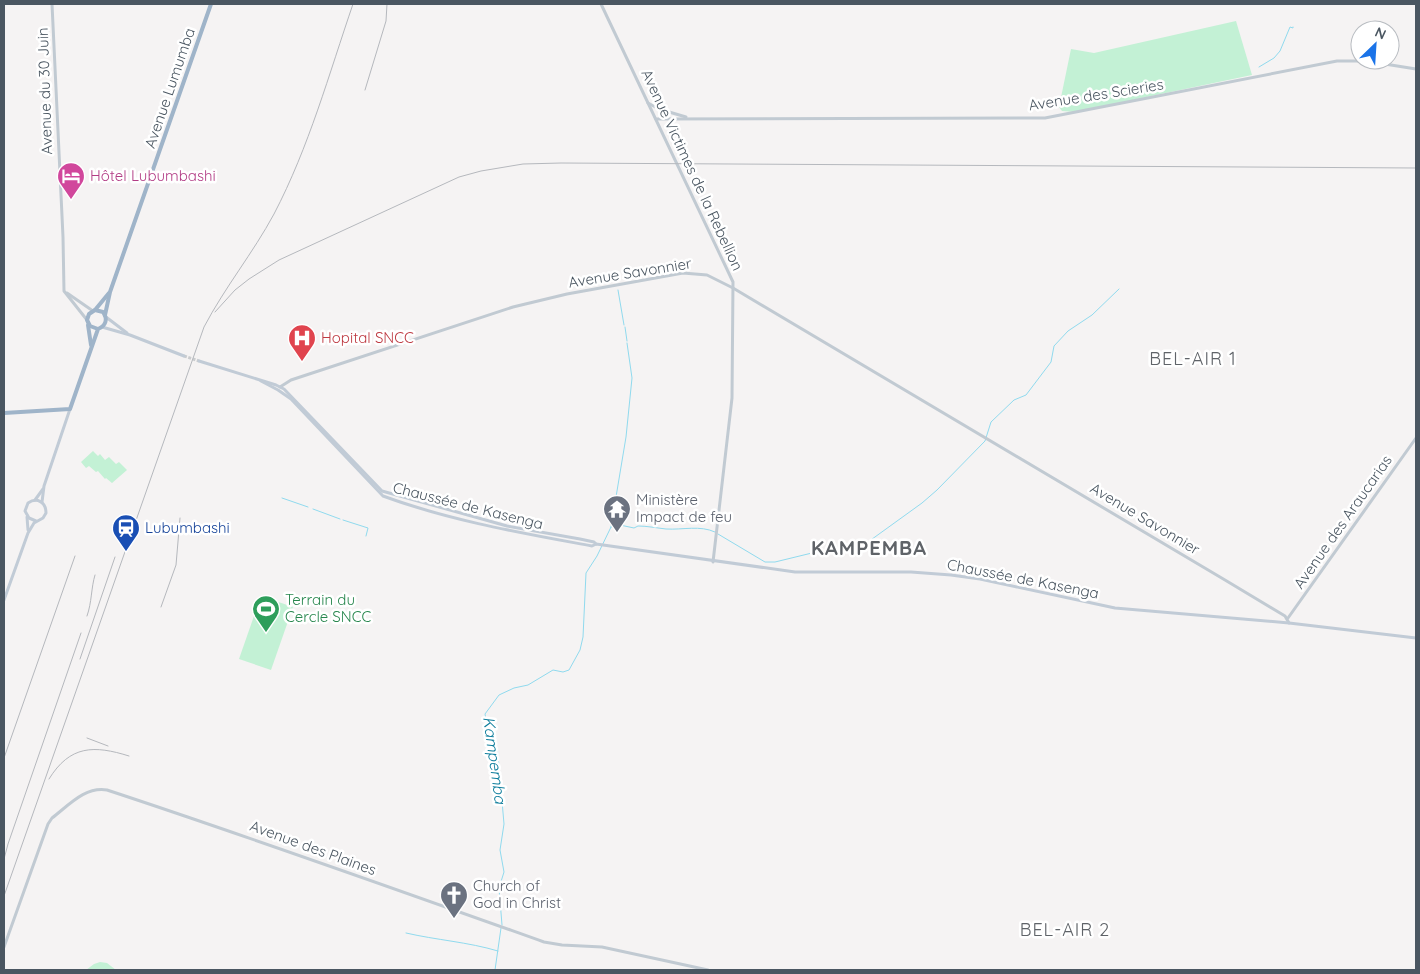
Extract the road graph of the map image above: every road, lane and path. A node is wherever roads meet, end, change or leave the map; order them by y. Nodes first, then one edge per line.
1 (52, 4) edge
2 (211, 4) edge
3 (601, 4) edge
4 (1416, 69) edge
5 (647, 102) junction
6 (692, 118) junction
7 (656, 119) junction
8 (733, 288) junction
9 (64, 291) junction
10 (110, 292) junction
11 (94, 310) junction
12 (105, 316) junction
13 (88, 321) junction
14 (100, 328) junction
15 (130, 335) junction
16 (91, 347) junction
17 (184, 356) tunnel mouth
18 (199, 361) tunnel mouth
19 (279, 388) junction
20 (70, 409) junction
21 (4, 413) edge
22 (1416, 438) edge
23 (44, 486) junction
24 (35, 500) junction
25 (42, 502) junction
26 (27, 517) junction
27 (36, 521) junction
28 (507, 526) junction
29 (506, 531) junction
30 (28, 533) junction
31 (597, 544) junction
32 (713, 562) junction
33 (4, 600) edge
34 (1288, 618) junction
35 (1290, 623) junction
36 (1416, 638) edge
37 (4, 947) edge
38 (708, 970) edge

1 - 9 street, Avenue du 30 Juin
2 - 10 highway, Avenue Lumumba
3 - 5 street, Avenue Victimes de la Rebellion
4 - 6 street, Avenue des Scieries
5 - 6 street
5 - 7 street, Avenue Victimes de la Rebellion
6 - 7 street, Avenue des Scieries
7 - 8 street, Avenue Victimes de la Rebellion
8 - 19 street, Avenue Savonnier
8 - 32 street, Avenue Victimes de la Rebellion
8 - 34 street, Avenue Savonnier
9 - 11 street
9 - 13 street
10 - 11 highway, Avenue Lumumba
10 - 12 highway, Avenue Lumumba
11 - 12 highway
11 - 13 highway, Avenue Lumumba
12 - 14 highway, Avenue Lumumba
12 - 15 main road
13 - 14 highway
13 - 16 highway, Avenue Lumumba
14 - 15 main road
14 - 16 highway, Avenue Lumumba
15 - 17 main road
16 - 20 highway, Avenue Lumumba
18 - 19 main road, Chaussée de Kasenga
19 - 28 main road, Chaussée de Kasenga
19 - 29 main road, Chaussée de Kasenga
20 - 21 highway
20 - 23 main road, Avenue Lumumba
22 - 34 street, Avenue des Araucarias
23 - 24 main road
23 - 25 main road, Avenue Lumumba
24 - 25 main road
24 - 26 main road
25 - 27 main road
26 - 27 main road
26 - 30 main road
27 - 30 main road
28 - 29 main road
28 - 31 main road, Chaussée de Kasenga
29 - 31 main road, Chaussée de Kasenga
30 - 33 main road
31 - 32 main road, Chaussée de Kasenga
32 - 35 main road, Chaussée de Kasenga
34 - 35 street
35 - 36 main road, Chaussée de Kasenga
37 - 38 street, Avenue des Plaines

